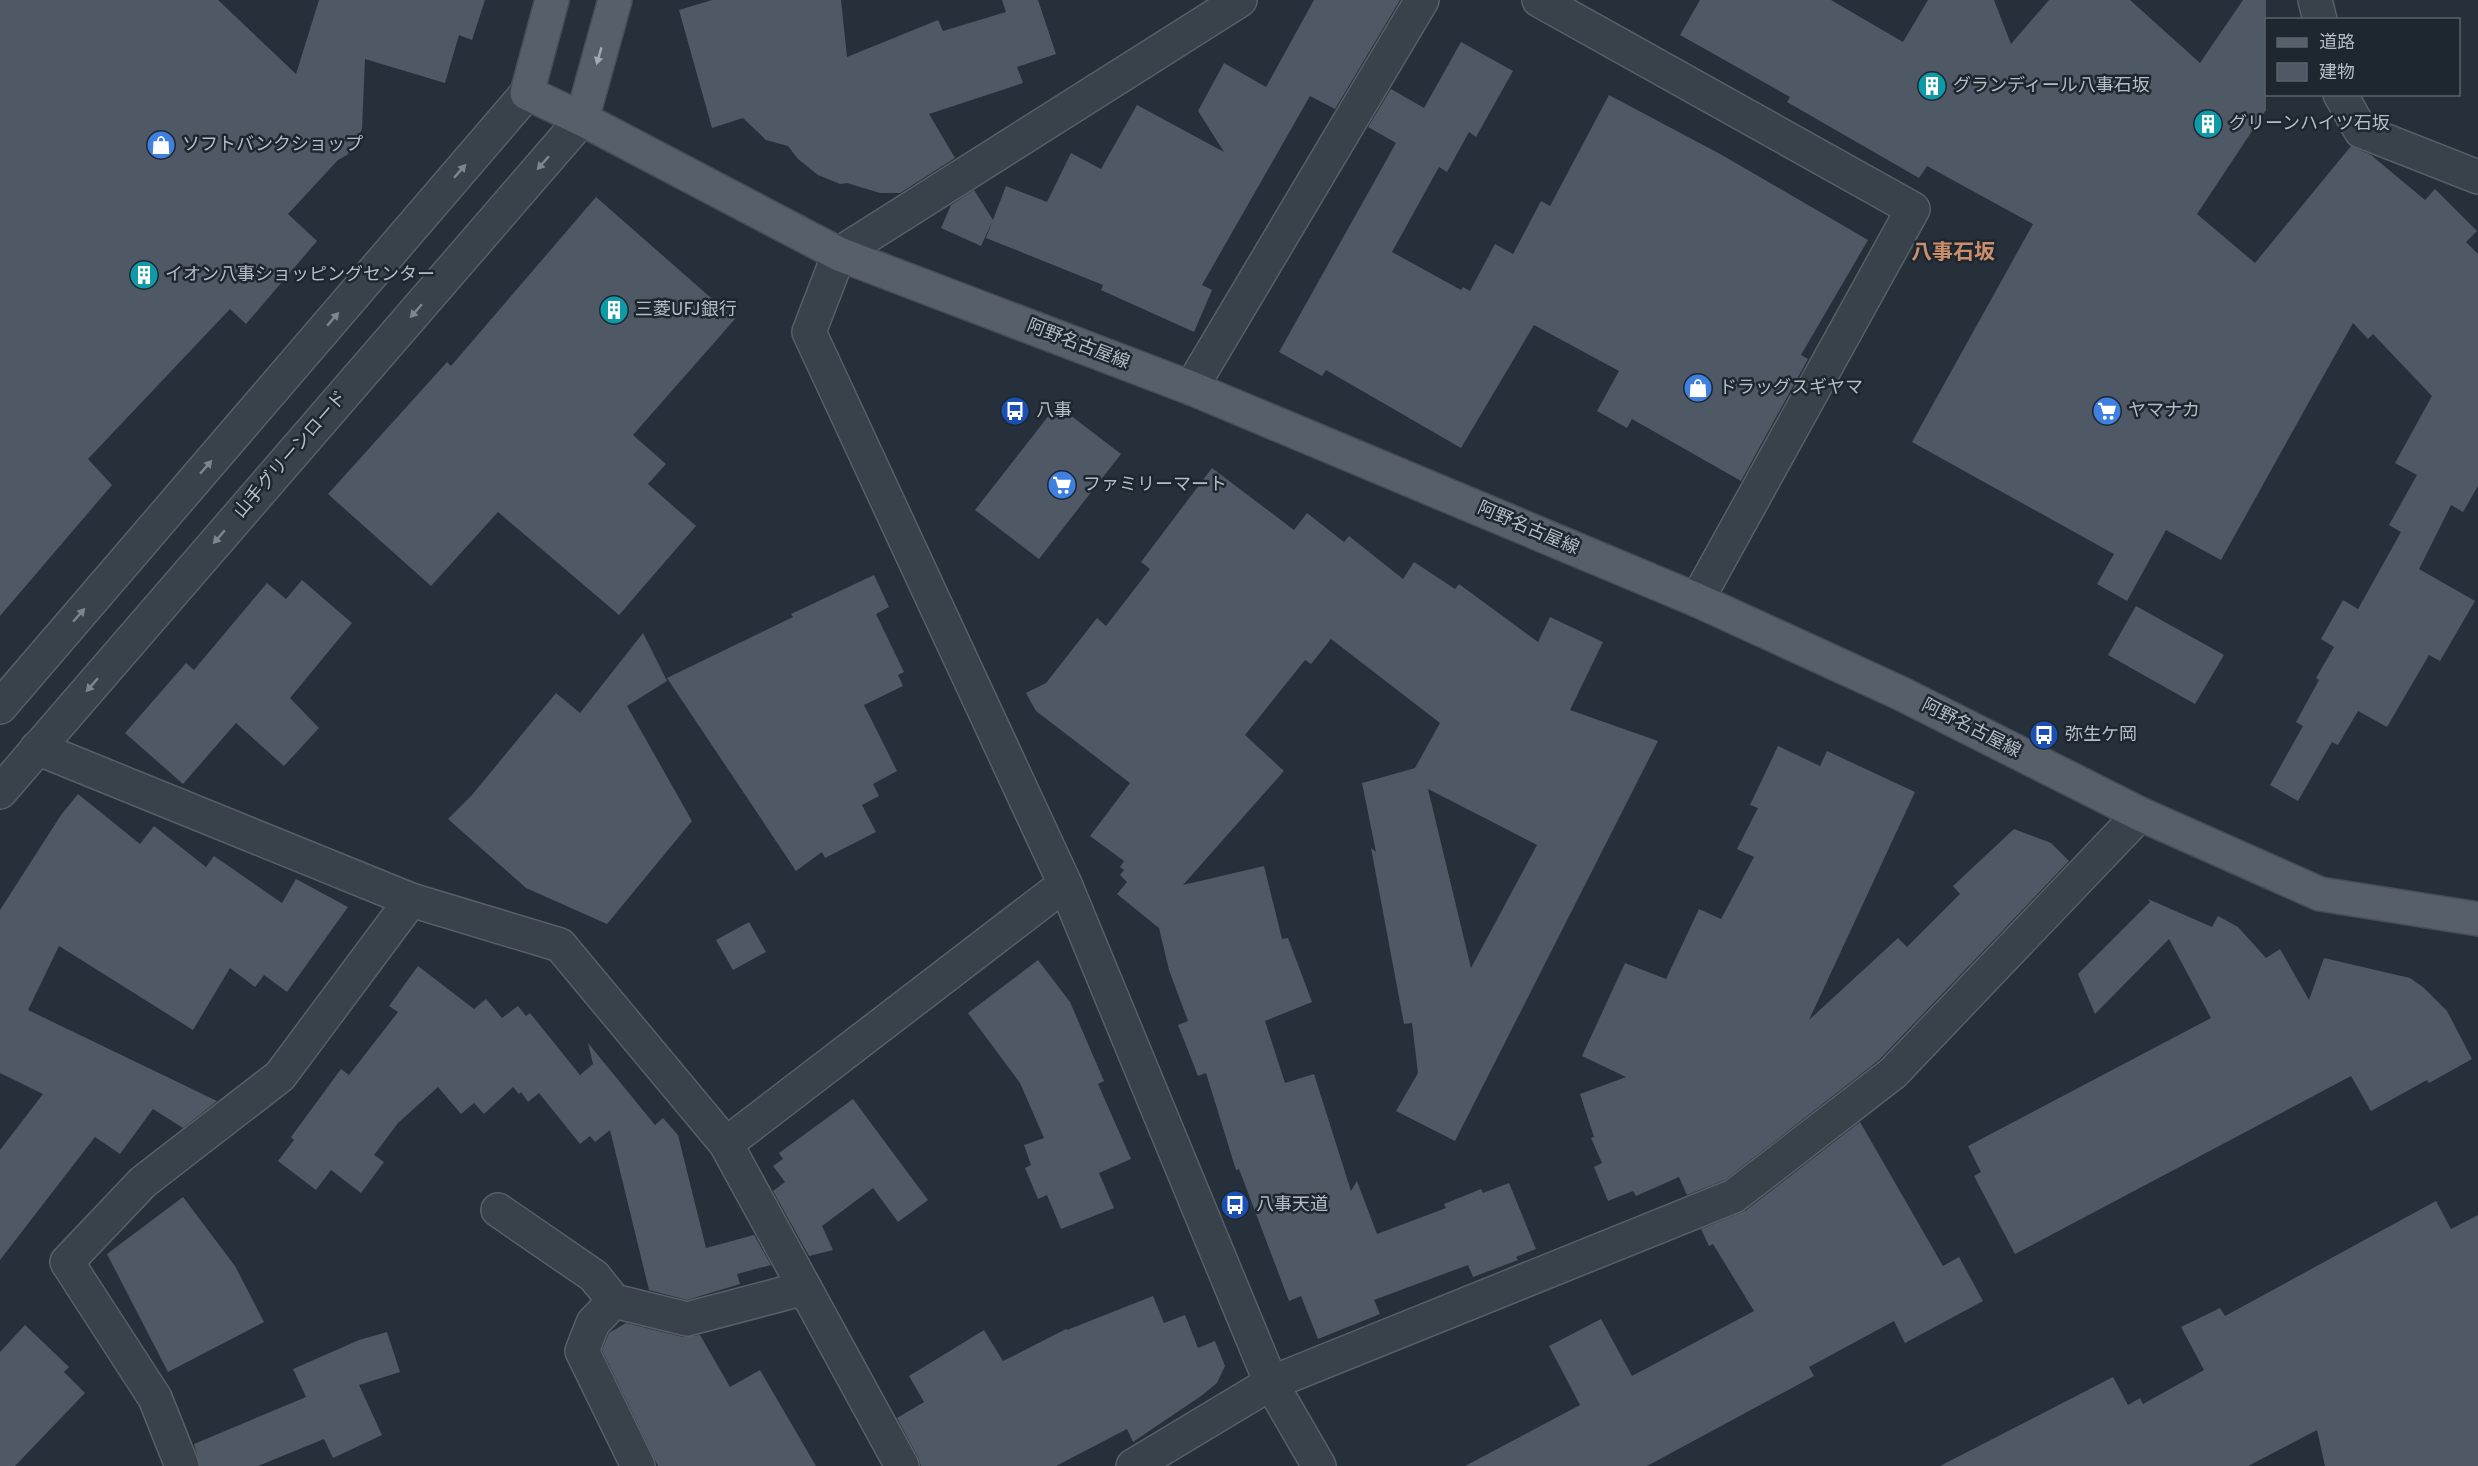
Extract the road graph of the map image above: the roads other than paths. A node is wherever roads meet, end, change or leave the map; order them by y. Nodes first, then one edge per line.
1 (552, 0) edge
2 (615, 0) edge
3 (1239, 0) edge
4 (1422, 0) edge
5 (1539, 0) edge
6 (2315, 0) edge
7 (2320, 18) edge
8 (527, 93) junction
9 (2341, 96) edge
10 (582, 119) junction
11 (2478, 177) edge
12 (839, 254) junction
13 (1191, 388) junction
14 (1697, 600) junction
15 (0, 707) edge
16 (37, 748) junction
17 (0, 792) edge
18 (2140, 814) junction
19 (1065, 884) junction
20 (411, 900) junction
21 (2478, 921) edge
22 (726, 1144) junction
23 (498, 1210) dead end
24 (805, 1288) junction
25 (614, 1301) junction
26 (1271, 1383) junction
27 (182, 1466) edge
28 (638, 1466) edge
29 (902, 1466) edge
30 (1133, 1466) edge
31 (1319, 1466) edge

1 - 8 main road
2 -> 10 main road
3 - 12 street
4 - 13 street
5 - 14 street
6 - 7 street
8 - 10 main road, 阿野名古屋線
15 -> 8 street
9 - 11 street
10 - 12 main road, 阿野名古屋線
10 -> 16 street, 山手グリーンロード
12 - 13 main road, 阿野名古屋線
12 - 19 street
13 - 14 main road, 阿野名古屋線
14 - 18 main road, 阿野名古屋線
16 - 17 street, 山手グリーンロード
16 - 20 street
18 - 21 main road, 阿野名古屋線
18 - 26 street
19 - 22 street
19 - 26 street
20 - 22 street
20 - 27 street
22 - 24 street
23 - 25 street
24 - 25 street
24 - 29 street
25 - 28 street
26 - 30 street
26 - 31 street

